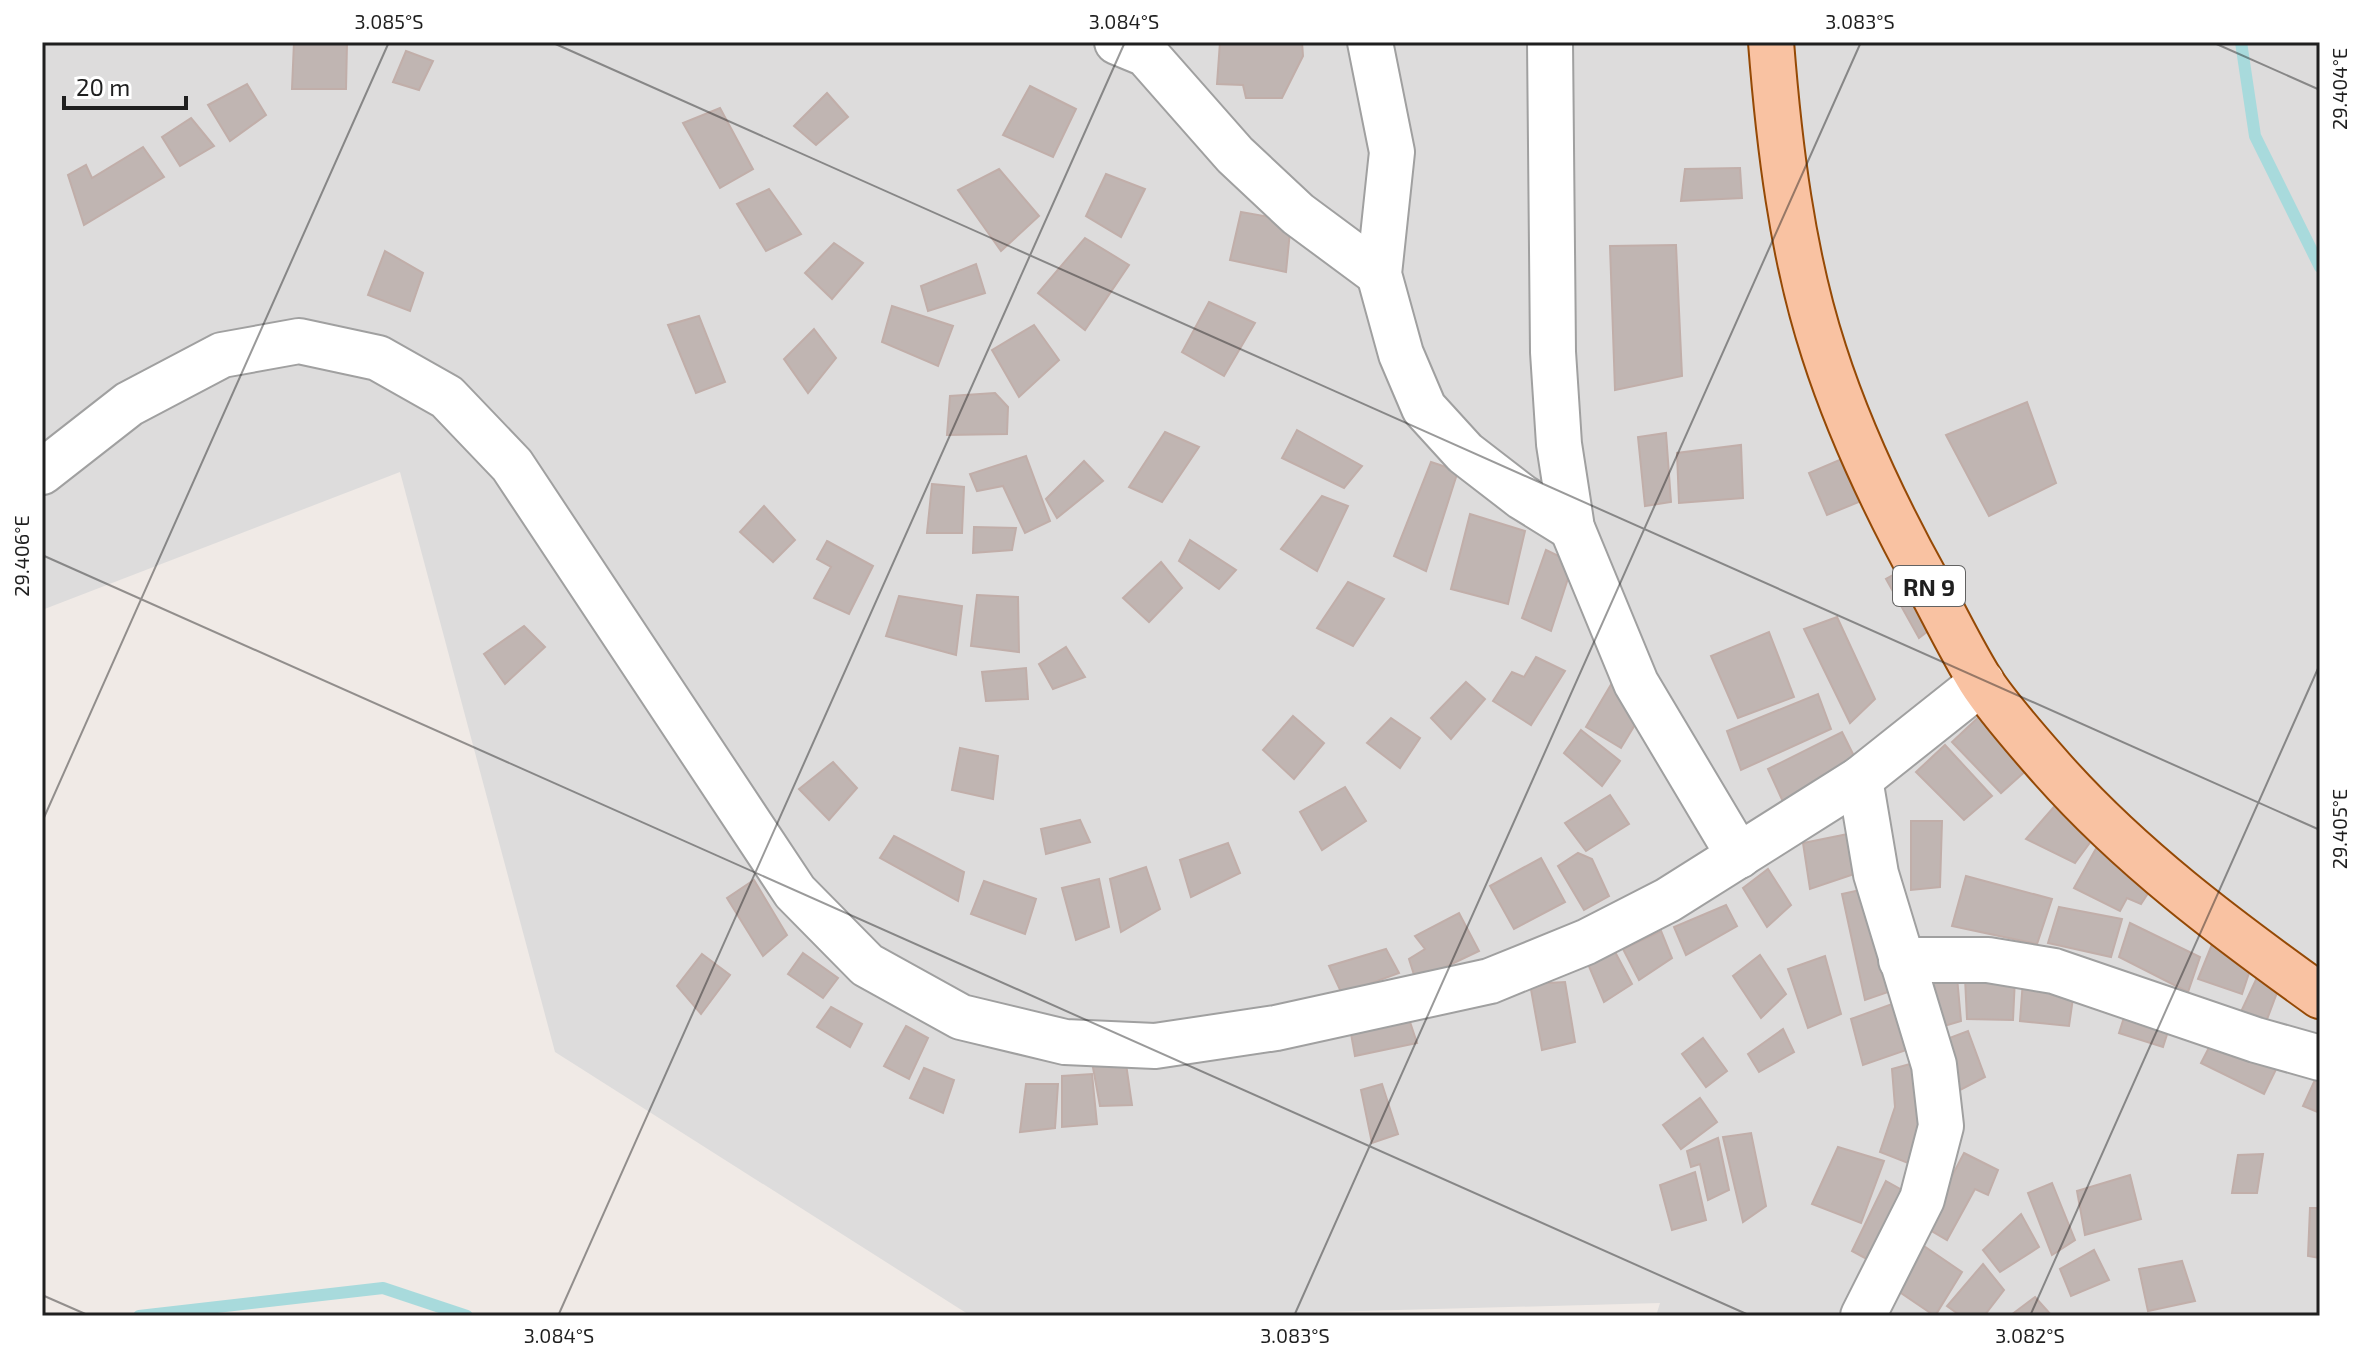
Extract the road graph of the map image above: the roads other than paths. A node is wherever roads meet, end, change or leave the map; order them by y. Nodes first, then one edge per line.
1 (1117, 42) edge
2 (1370, 42) edge
3 (1550, 42) edge
4 (1771, 42) edge
5 (1379, 274) junction
6 (42, 472) edge
7 (1572, 528) junction
8 (1982, 682) junction
9 (1860, 779) junction
10 (1739, 856) junction
11 (1901, 960) junction
12 (2320, 996) edge
13 (2320, 1058) edge
14 (1863, 1316) edge

1 - 5 street
2 - 5 street
3 - 7 street
4 - 8 main road, RN 9 / RN 9
5 - 7 street
6 - 10 street
7 - 10 street
8 - 9 street
8 - 12 main road, RN 9 / RN 9
9 - 10 street
9 - 11 street
11 - 13 street
11 - 14 street

